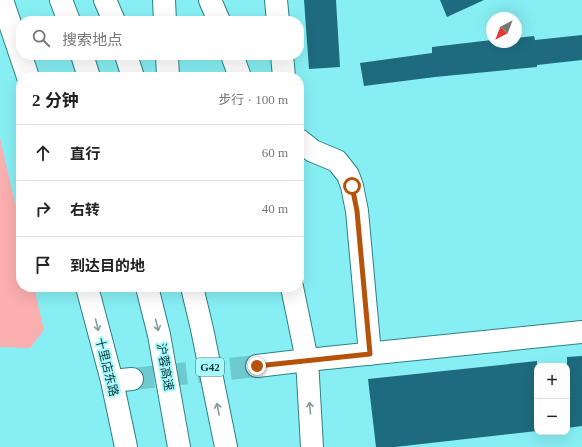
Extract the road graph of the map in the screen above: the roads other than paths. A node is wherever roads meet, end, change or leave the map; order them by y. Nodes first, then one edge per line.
1 (2, 0) edge
2 (52, 0) edge
3 (61, 0) edge
4 (105, 0) edge
5 (164, 0) edge
6 (210, 0) edge
7 (276, 0) edge
8 (60, 16) edge
9 (67, 16) edge
10 (112, 16) edge
11 (165, 16) edge
12 (217, 16) edge
13 (278, 16) edge
14 (16, 41) edge
15 (22, 60) edge
16 (80, 60) edge
17 (83, 60) edge
18 (128, 60) edge
19 (167, 60) edge
20 (234, 60) edge
21 (282, 60) edge
22 (26, 72) edge
23 (86, 72) edge
24 (87, 72) edge
25 (131, 72) edge
26 (168, 72) edge
27 (238, 72) edge
28 (284, 72) edge
29 (304, 144) edge
30 (89, 292) edge
31 (148, 292) edge
32 (193, 292) edge
33 (293, 292) edge
34 (582, 332) edge
35 (370, 354) junction
36 (307, 360) junction
37 (257, 366) tunnel mouth
38 (126, 447) edge
39 (179, 447) edge
40 (226, 447) edge
41 (312, 447) edge

1 - 14 main road
2 - 8 main road
3 - 9 main road
4 - 10 main road
5 - 11 main road
6 - 12 main road
7 - 13 main road
15 - 22 main road
16 - 23 main road
17 - 24 main road
18 - 25 main road
19 - 26 main road
20 - 27 main road
21 - 28 main road
29 - 35 main road
30 -> 38 main road, 十里店东路
31 -> 39 main road, 沪蓉高速
40 -> 32 main road, G42
33 - 36 main road
34 - 35 main road
35 - 36 main road
36 - 37 main road
41 -> 36 main road

